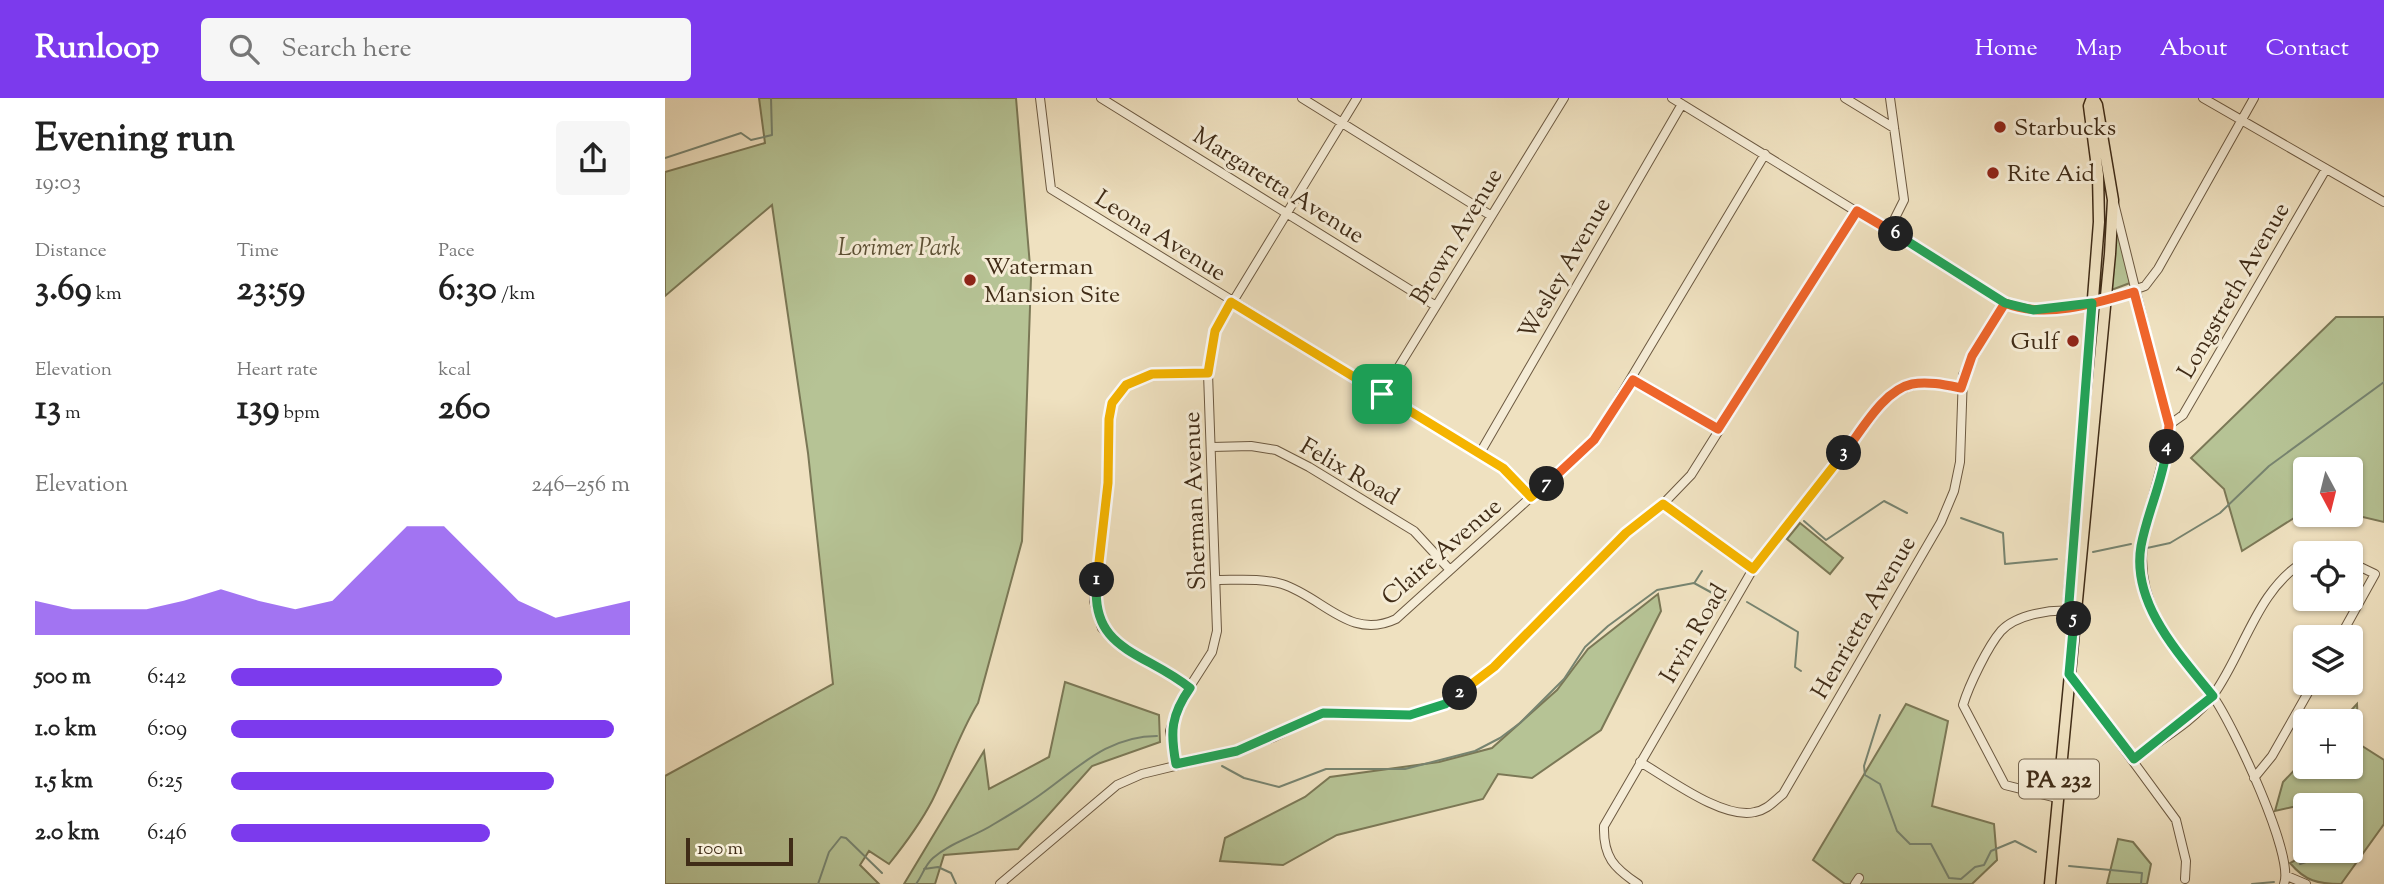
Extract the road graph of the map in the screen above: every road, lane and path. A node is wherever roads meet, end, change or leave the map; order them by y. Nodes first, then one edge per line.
1 (1040, 98) edge
2 (1101, 98) edge
3 (1302, 98) edge
4 (1357, 98) edge
5 (1564, 98) edge
6 (1672, 98) edge
7 (1845, 98) edge
8 (1890, 98) edge
9 (2092, 98) edge
10 (2203, 98) edge
11 (2255, 98) edge
12 (1682, 104) junction
13 (2242, 120) junction
14 (1342, 123) junction
15 (1894, 128) junction
16 (1765, 154) junction
17 (2326, 169) junction
18 (2113, 200) junction
19 (2384, 202) edge
20 (1857, 211) junction
21 (1288, 212) junction
22 (1490, 215) junction
23 (1889, 230) junction
24 (2134, 292) junction
25 (1231, 302) junction
26 (2098, 302) junction
27 (2005, 303) junction
28 (1436, 306) junction
29 (1208, 373) junction
30 (1633, 380) junction
31 (1961, 388) junction
32 (1382, 394) junction
33 (2169, 425) junction
34 (1718, 429) junction
35 (1212, 447) junction
36 (1480, 453) junction
37 (1531, 497) junction
38 (1663, 504) junction
39 (2293, 568) edge
40 (2363, 568) edge
41 (1753, 569) junction
42 (1450, 570) junction
43 (1217, 580) junction
44 (2363, 596) edge
45 (2074, 611) junction
46 (2069, 674) junction
47 (1190, 688) junction
48 (2307, 695) edge
49 (2213, 696) junction
50 (2134, 759) junction
51 (1640, 762) junction
52 (1176, 764) junction
53 (2254, 778) junction
54 (2057, 799) junction
55 (2185, 880) dead end
56 (2285, 880) edge
57 (1000, 884) edge
58 (1638, 884) edge
59 (2050, 884) edge
60 (2306, 884) edge

1 - 25 street, Leona Avenue
2 - 21 street, Margaretta Avenue
3 - 14 street
4 - 14 street, Sherman Avenue
5 - 22 street, Brown Avenue
6 - 12 street
7 - 15 street
8 - 15 street
9 - 18 main road, PA 232
9 - 26 main road, PA 232
10 - 13 street
11 - 13 street
12 - 16 street
12 - 36 street, Wesley Avenue
13 - 17 street
13 - 24 street
14 - 21 street, Sherman Avenue
14 - 22 street
15 - 23 street
16 - 20 street
16 - 30 street, Claire Avenue
17 - 19 street
17 - 33 street, Longstreth Avenue
18 - 24 street
18 - 26 main road, PA 232
20 - 23 street
20 - 34 street
21 - 25 street, Sherman Avenue
21 - 28 street, Margaretta Avenue
22 - 28 street, Brown Avenue
23 - 27 street
24 - 26 street
24 - 33 street
25 - 29 street, Sherman Avenue
25 - 32 street, Leona Avenue
26 - 27 street
26 - 45 main road, PA 232
27 - 31 street, Henrietta Avenue
28 - 32 street, Brown Avenue
29 - 35 street, Sherman Avenue
29 - 47 street
30 - 34 street
30 - 37 street, Claire Avenue
31 - 41 street, Irvin Road
31 - 51 street, Henrietta Avenue
32 - 36 street, Leona Avenue
33 - 49 street
34 - 38 street
35 - 42 street, Felix Road
35 - 43 street, Sherman Avenue
36 - 37 street, Leona Avenue
37 - 42 street, Claire Avenue
38 - 41 street
38 - 52 street
39 - 49 street
40 - 44 street
41 - 51 street, Irvin Road
42 - 43 street, Claire Avenue
43 - 47 street, Sherman Avenue
45 - 46 main road, PA 232
45 - 54 street
46 - 50 street
46 - 54 main road, PA 232
47 - 52 street, Sherman Avenue
48 - 53 street
49 - 50 street
49 - 53 street
50 - 55 street
51 - 58 street, Irvin Road
52 - 57 street
53 - 56 street
54 - 59 main road, PA 232
56 - 60 street

